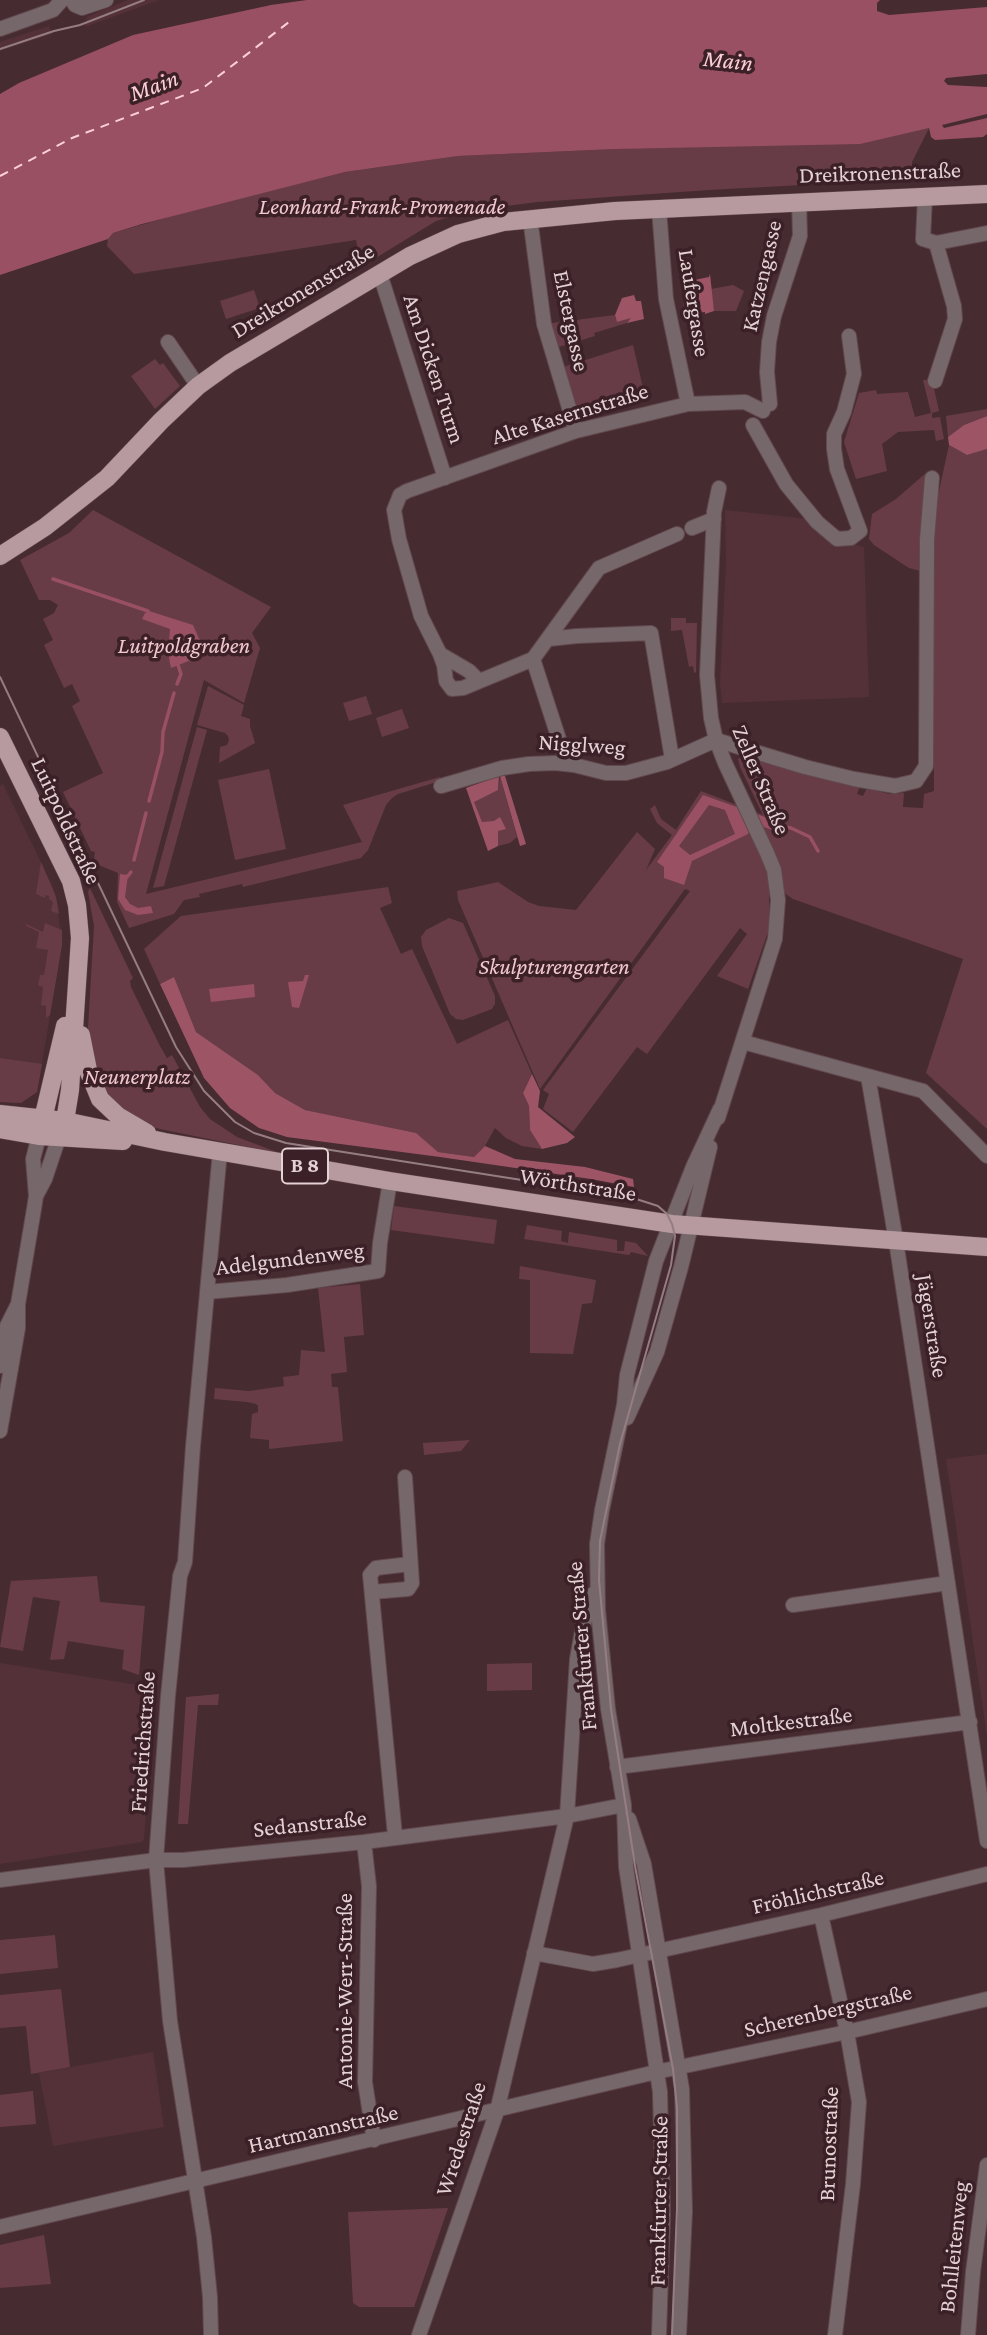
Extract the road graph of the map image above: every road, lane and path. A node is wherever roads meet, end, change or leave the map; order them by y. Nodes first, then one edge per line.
1 (62, 0) edge
2 (72, 0) edge
3 (106, 0) edge
4 (0, 29) edge
5 (987, 194) edge
6 (925, 197) junction
7 (659, 209) junction
8 (799, 209) junction
9 (530, 218) junction
10 (987, 233) edge
11 (929, 241) junction
12 (380, 274) junction
13 (849, 336) dead end
14 (168, 342) dead end
15 (935, 381) dead end
16 (198, 386) junction
17 (688, 404) junction
18 (767, 408) joint
19 (753, 425) dead end
20 (576, 431) junction
21 (445, 478) junction
22 (932, 478) dead end
23 (719, 488) dead end
24 (713, 519) junction
25 (692, 528) dead end
26 (677, 534) dead end
27 (0, 556) edge
28 (549, 639) junction
29 (440, 654) junction
30 (533, 659) junction
31 (479, 681) junction
32 (0, 737) edge
33 (716, 740) junction
34 (672, 758) junction
35 (567, 764) junction
36 (441, 786) dead end
37 (78, 968) junction
38 (743, 1042) junction
39 (868, 1076) junction
40 (720, 1109) junction
41 (0, 1114) edge
42 (44, 1118) junction
43 (0, 1129) edge
44 (62, 1129) junction
45 (39, 1136) junction
46 (165, 1142) junction
47 (220, 1151) junction
48 (987, 1156) edge
49 (390, 1181) junction
50 (36, 1196) junction
51 (671, 1224) junction
52 (690, 1227) junction
53 (896, 1241) junction
54 (987, 1247) edge
55 (207, 1292) junction
56 (18, 1304) junction
57 (0, 1366) edge
58 (0, 1431) edge
59 (617, 1444) junction
60 (405, 1477) dead end
61 (410, 1564) junction
62 (596, 1580) junction
63 (948, 1583) junction
64 (372, 1592) junction
65 (793, 1605) dead end
66 (970, 1722) junction
67 (617, 1768) junction
68 (624, 1805) junction
69 (566, 1816) junction
70 (395, 1836) junction
71 (987, 1841) edge
72 (364, 1842) junction
73 (156, 1860) junction
74 (987, 1874) edge
75 (0, 1880) edge
76 (821, 1915) junction
77 (660, 1951) junction
78 (534, 1953) junction
79 (640, 1956) junction
80 (987, 1999) edge
81 (848, 2032) junction
82 (680, 2068) junction
83 (656, 2072) junction
84 (497, 2111) junction
85 (374, 2140) junction
86 (987, 2165) edge
87 (194, 2183) junction
88 (0, 2227) edge
89 (211, 2335) edge
90 (419, 2335) edge
91 (659, 2335) edge
92 (679, 2335) edge
93 (835, 2335) edge
94 (968, 2335) edge

1 - 4 street
2 - 3 street
5 - 6 main road, Dreikronenstraße
6 - 8 main road, Dreikronenstraße
6 - 11 street
7 - 8 main road, Dreikronenstraße
7 - 9 main road, Dreikronenstraße
7 - 17 street, Laufergasse
8 - 18 street, Katzengasse
9 - 12 main road, Dreikronenstraße
9 - 20 street, Elstergasse
10 - 11 street
11 - 15 street
12 - 16 main road, Dreikronenstraße
12 - 21 street, Am Dicken Turm
13 - 19 street
14 - 16 street
16 - 27 main road, Dreikronenstraße
17 - 18 street, Alte Kasernstraße
17 - 20 street, Alte Kasernstraße
20 - 21 street, Alte Kasernstraße
21 - 29 street, Alte Kasernstraße
22 - 33 street
23 - 24 street, Zeller Straße
24 - 25 street
24 - 33 street, Zeller Straße
26 - 28 street
28 - 30 street
28 - 34 street
29 - 31 street
29 - 31 street
30 - 31 street
30 - 35 street
32 - 37 main road, Luitpoldstraße / B 8
33 - 34 street, Nigglweg
33 - 38 street, Zeller Straße
34 - 35 street, Nigglweg
35 - 36 street, Nigglweg
37 - 42 main road, B 8
37 - 44 main road, B 8
37 - 46 main road, B 8
38 - 39 street
38 - 40 street, Frankfurter Straße
39 - 48 street
39 - 53 street, Jägerstraße
40 - 51 street, Frankfurter Straße
40 - 52 street, Frankfurter Straße
41 - 42 main road
42 - 44 main road
42 - 45 main road, B 8
43 - 45 main road
44 - 45 main road
44 - 46 main road, Wörthstraße / B 8
44 - 50 street
45 - 50 street
46 - 47 main road, Wörthstraße / B 8
47 - 49 main road, Wörthstraße / B 8
47 - 55 street, Friedrichstraße
49 - 51 main road, Wörthstraße / B 8
49 - 55 street, Adelgundenweg
50 - 56 street
51 - 52 main road, Wörthstraße / B 8
51 - 59 street, Frankfurter Straße
52 - 53 main road, Wörthstraße / B 8
52 - 59 street, Frankfurter Straße
53 - 54 main road, Wörthstraße / B 8
53 - 63 street, Jägerstraße
55 - 73 street, Friedrichstraße
56 - 57 street
56 - 58 street
59 - 62 street, Frankfurter Straße
60 - 61 street
61 - 64 street
61 - 64 street
62 - 67 street, Frankfurter Straße
62 - 69 street, Wredestraße
63 - 65 street
63 - 66 street, Jägerstraße
64 - 70 street
66 - 67 street, Moltkestraße
66 - 71 street, Jägerstraße
67 - 68 street, Frankfurter Straße
68 - 69 street, Sedanstraße
68 - 77 street, Frankfurter Straße
68 - 79 street, Frankfurter Straße
69 - 70 street, Sedanstraße
69 - 78 street, Wredestraße
70 - 72 street, Sedanstraße
72 - 73 street, Sedanstraße
72 - 85 street, Antonie-Werr-Straße
73 - 75 street, Sedanstraße
73 - 87 street, Friedrichstraße
74 - 76 street, Fröhlichstraße
76 - 77 street, Fröhlichstraße
76 - 81 street, Brunostraße
77 - 79 street
77 - 82 street, Frankfurter Straße
78 - 79 street
78 - 84 street, Wredestraße
79 - 83 street, Frankfurter Straße
80 - 81 street, Scherenbergstraße
81 - 82 street, Scherenbergstraße
81 - 93 street, Brunostraße
82 - 83 street
82 - 92 street, Frankfurter Straße
83 - 84 street, Hartmannstraße
83 - 91 street, Frankfurter Straße
84 - 85 street, Hartmannstraße
84 - 90 street, Wredestraße
85 - 87 street, Hartmannstraße
86 - 94 street, Bohlleitenweg
87 - 88 street, Hartmannstraße
87 - 89 street, Friedrichstraße

